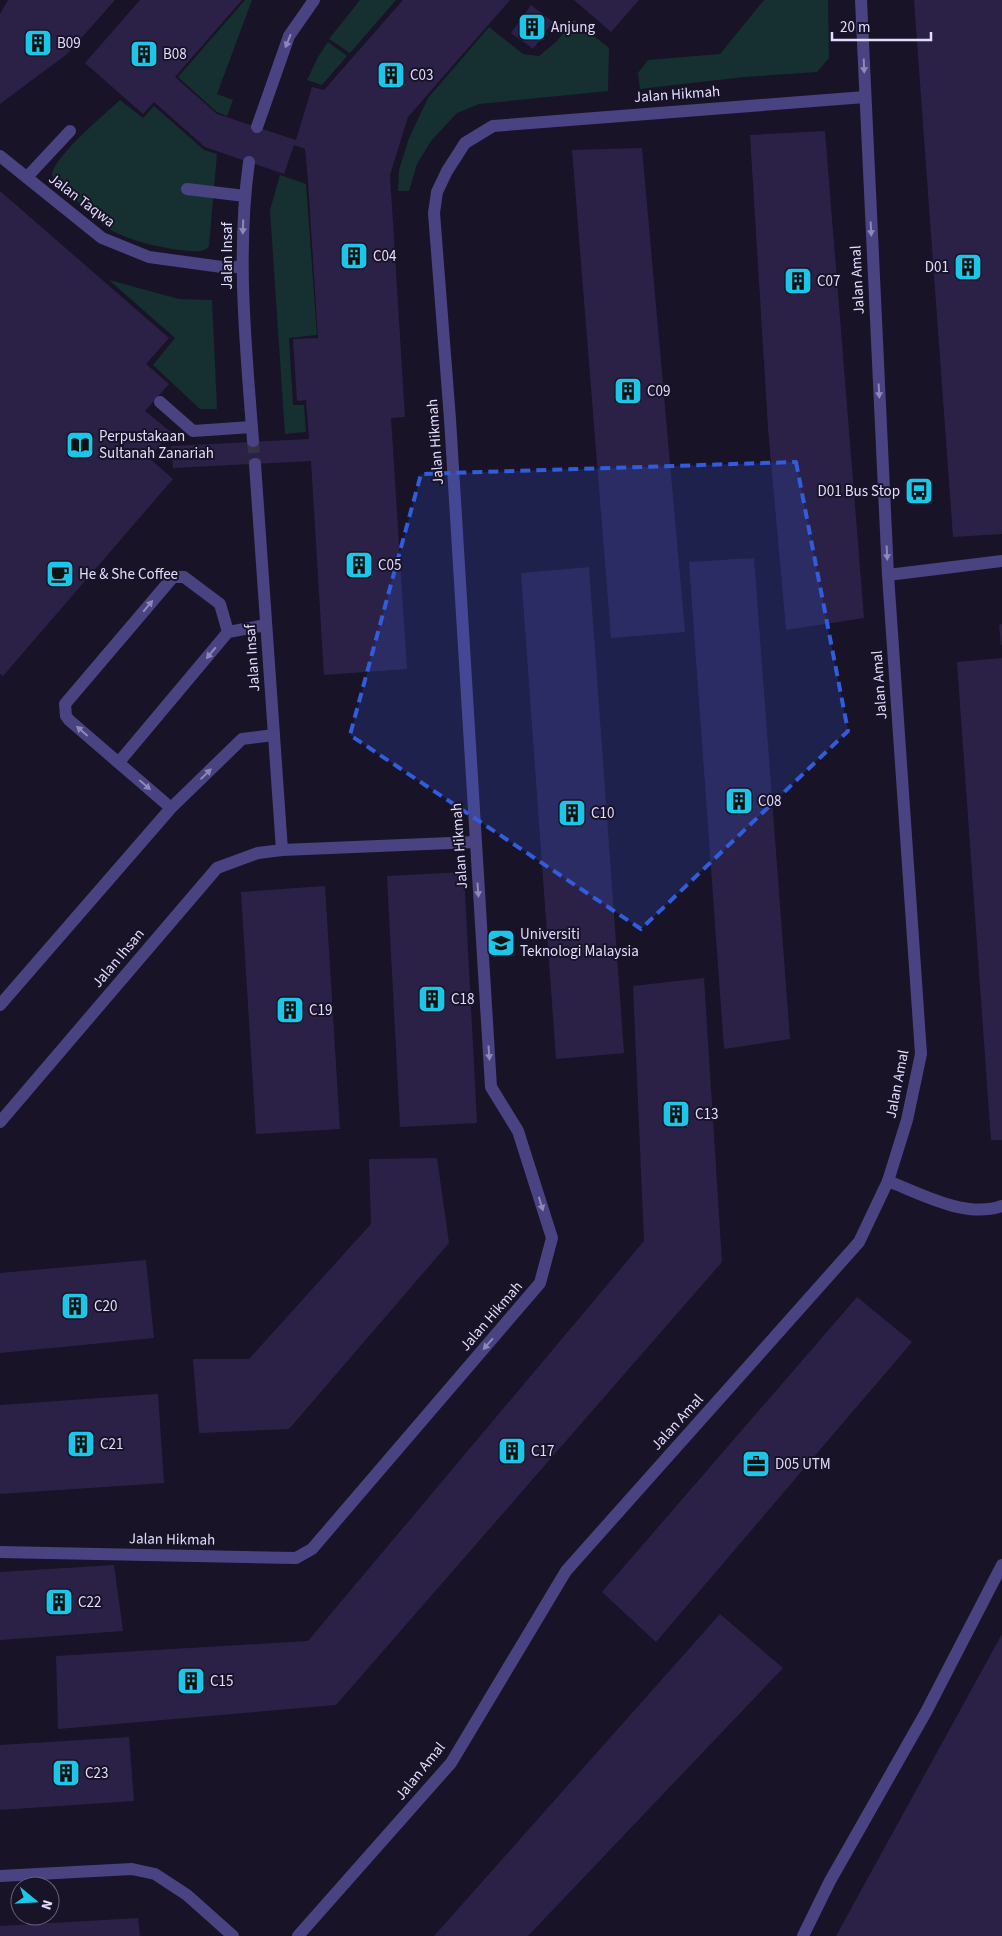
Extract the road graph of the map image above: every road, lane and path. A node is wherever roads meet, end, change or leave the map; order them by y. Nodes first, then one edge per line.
1 (314, 0) edge
2 (861, 0) edge
3 (865, 97) junction
4 (257, 127) dead end
5 (70, 131) dead end
6 (0, 156) edge
7 (249, 162) dead end
8 (27, 177) junction
9 (187, 188) dead end
10 (244, 196) junction
11 (242, 267) junction
12 (160, 402) dead end
13 (252, 427) junction
14 (253, 441) tunnel mouth
15 (255, 464) tunnel mouth
16 (1002, 562) edge
17 (888, 575) junction
18 (266, 625) junction
19 (228, 632) junction
20 (274, 735) junction
21 (119, 762) junction
22 (171, 808) junction
23 (475, 842) junction
24 (282, 850) junction
25 (0, 1005) edge
26 (0, 1122) edge
27 (888, 1181) junction
28 (1002, 1206) edge
29 (0, 1552) edge
30 (1002, 1565) edge
31 (0, 1876) edge
32 (233, 1936) edge
33 (298, 1936) edge
34 (803, 1936) edge

1 -> 4 street
2 -> 3 street, Jalan Amal
3 -> 17 street, Jalan Amal
3 - 23 street, Jalan Hikmah
5 - 8 street
6 - 8 street, Jalan Taqwa
7 - 10 street, Jalan Insaf
8 - 11 street, Jalan Taqwa
9 - 10 street
10 -> 11 street, Jalan Insaf
11 - 13 street, Jalan Insaf
12 - 13 street
13 - 14 street, Jalan Insaf
15 - 18 street, Jalan Insaf
16 - 17 street
17 - 27 street, Jalan Amal
18 - 19 street
18 - 20 street, Jalan Insaf
19 -> 21 street
21 -> 19 street
22 -> 20 street
20 - 24 street, Jalan Insaf
21 -> 22 street
22 - 25 street
23 - 24 street, Jalan Ihsan
23 -> 29 street, Jalan Hikmah
24 - 26 street, Jalan Ihsan
27 - 28 street
27 - 33 street, Jalan Amal
30 - 34 street
31 - 32 street

